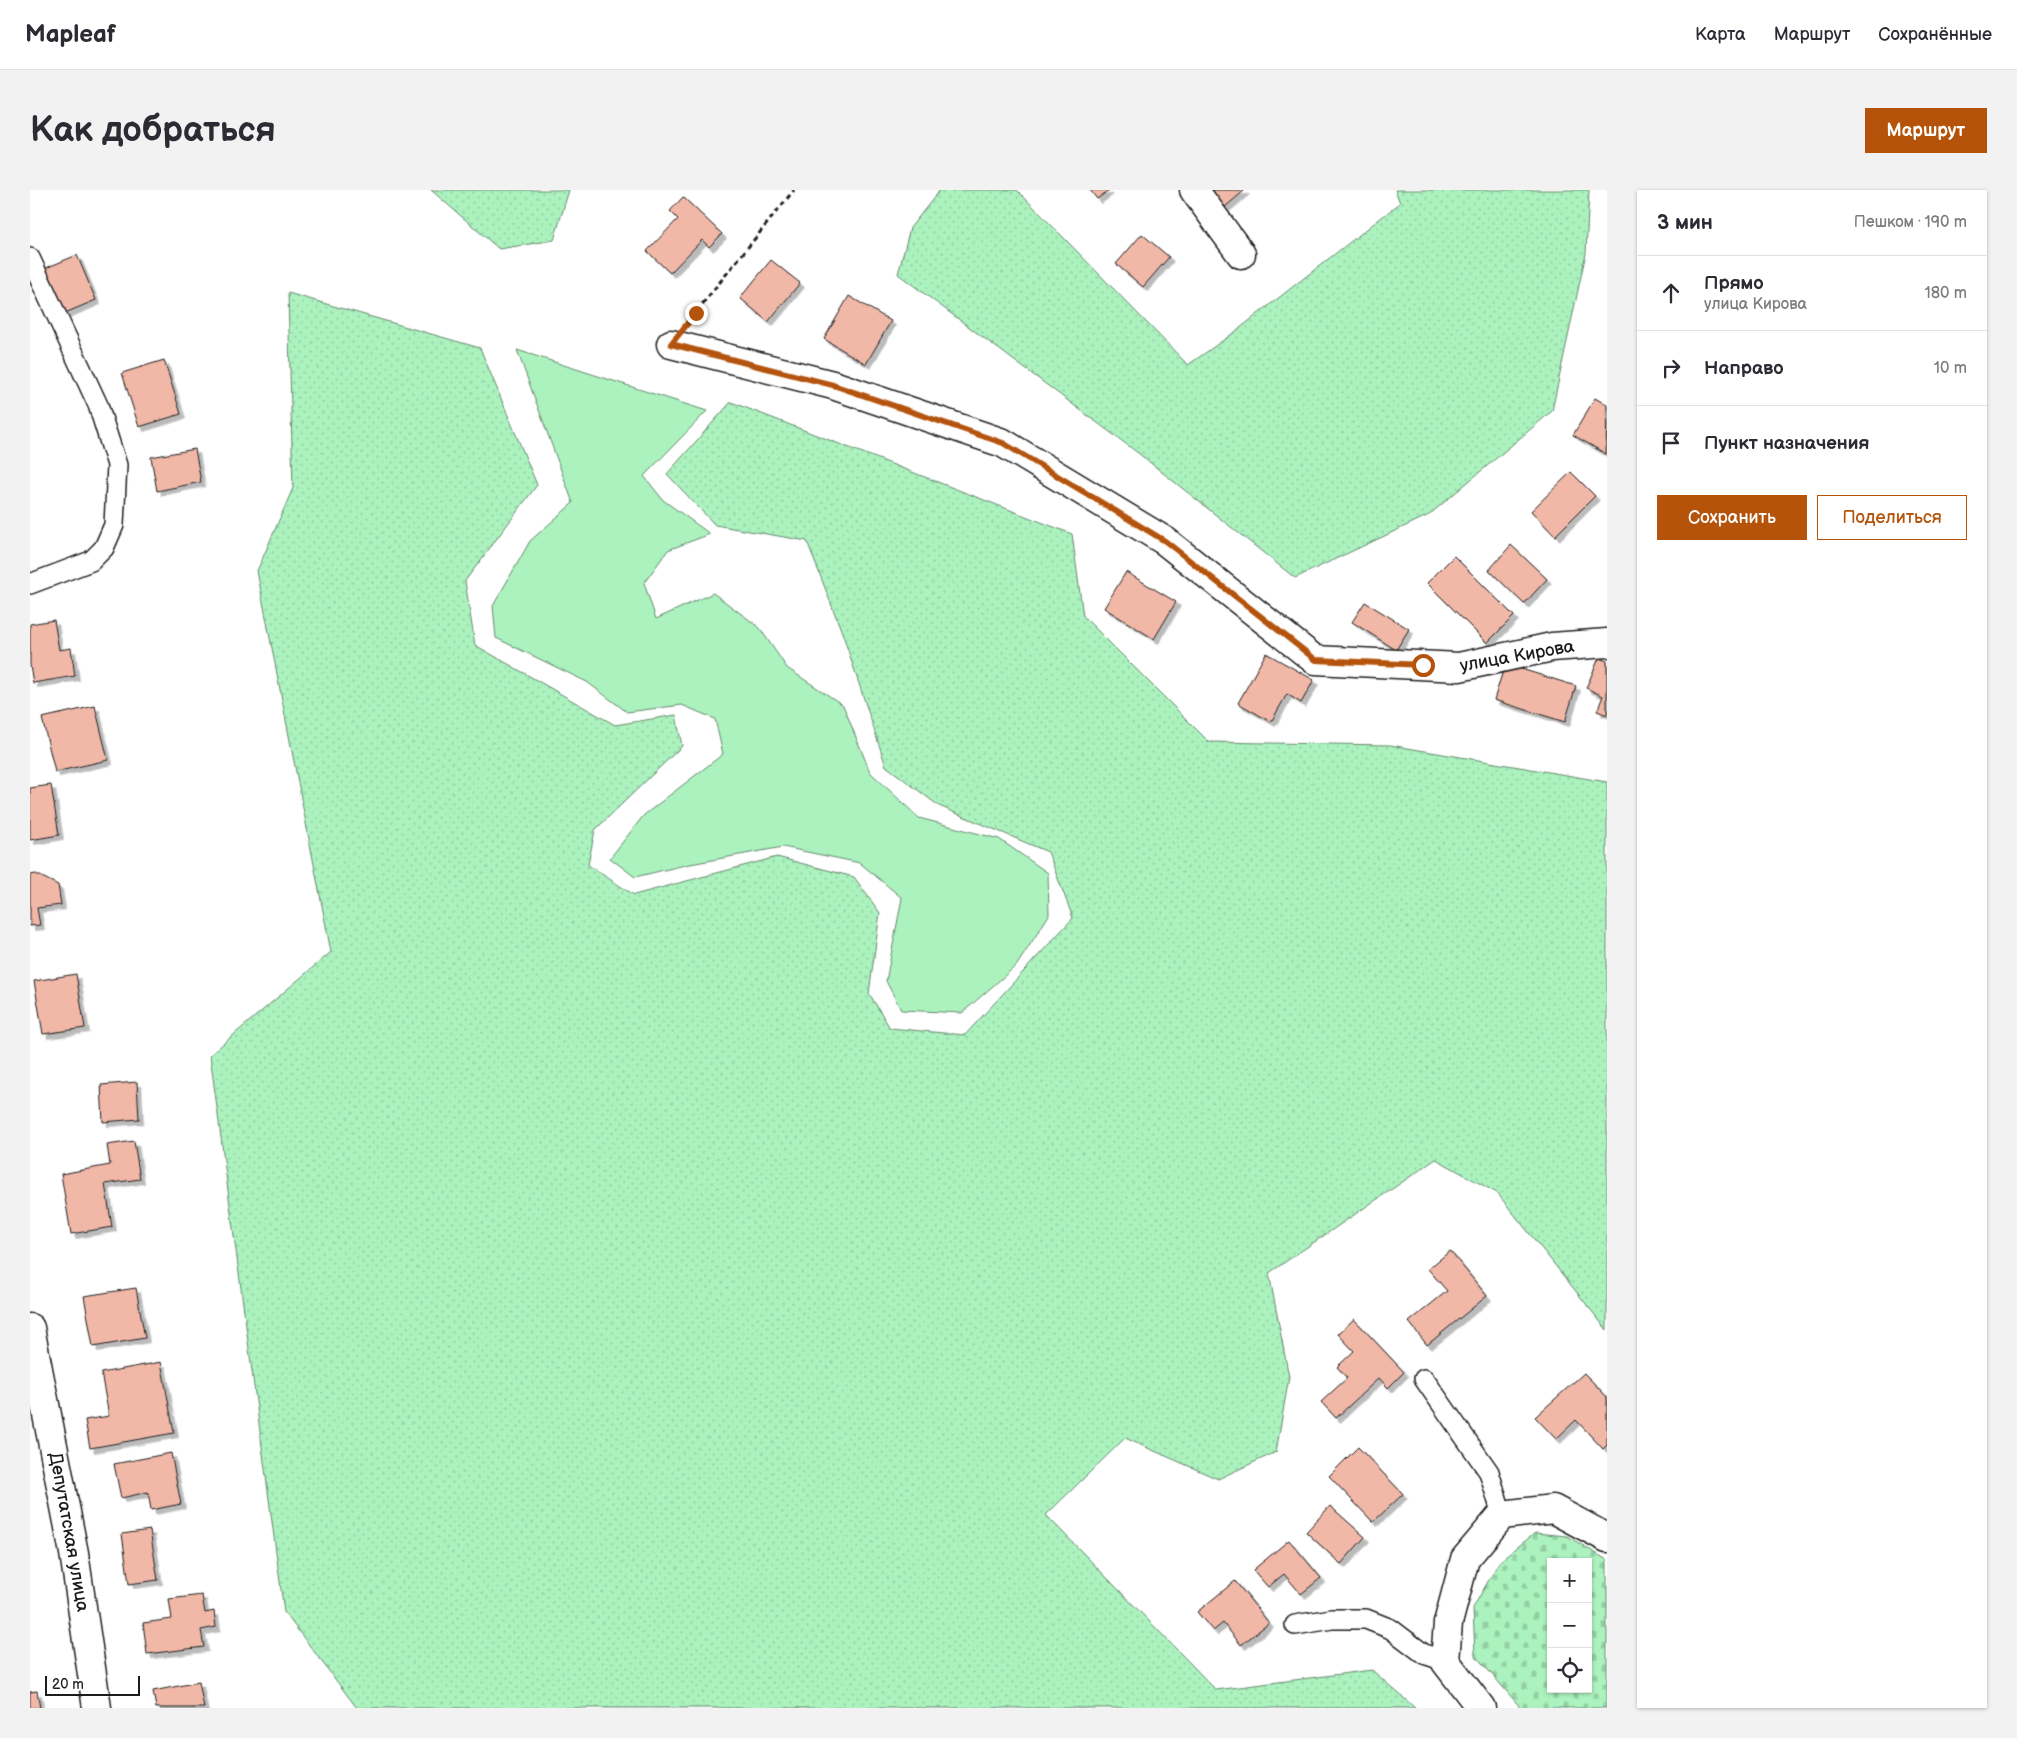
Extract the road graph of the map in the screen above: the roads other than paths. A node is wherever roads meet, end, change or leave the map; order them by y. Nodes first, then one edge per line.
1 (1194, 190) edge
2 (1241, 254) dead end
3 (30, 258) edge
4 (671, 344) road end
5 (30, 584) edge
6 (1607, 643) edge
7 (30, 1328) edge
8 (34, 1371) edge
9 (1424, 1379) dead end
10 (1502, 1515) junction
11 (1607, 1538) edge
12 (1295, 1624) dead end
13 (1445, 1661) junction
14 (97, 1708) edge
15 (1481, 1708) edge

1 - 2 street
3 - 5 lane
4 - 6 street, улица Кирова
7 - 8 street, Депутатская улица
8 - 14 street, Депутатская улица
9 - 10 lane
10 - 11 street
10 - 13 street
12 - 13 lane
13 - 15 street

